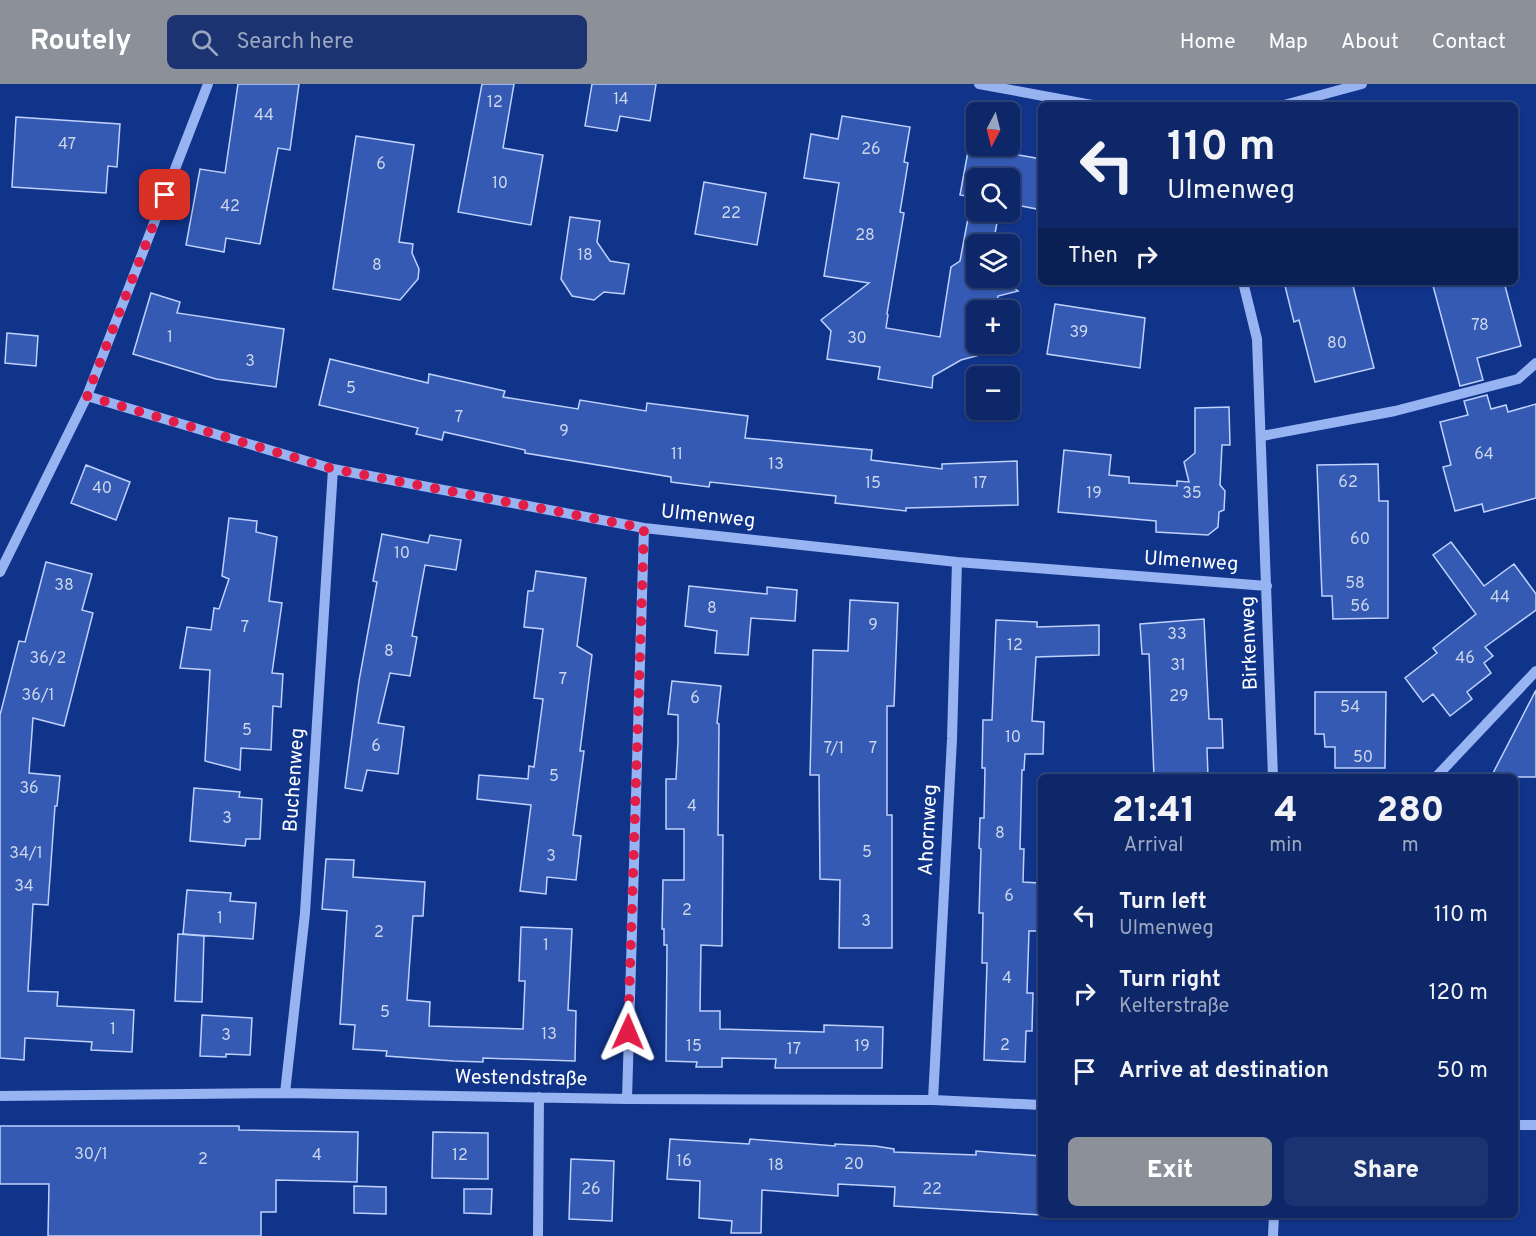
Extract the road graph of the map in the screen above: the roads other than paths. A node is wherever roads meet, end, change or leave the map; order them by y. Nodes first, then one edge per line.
1 (208, 84) edge
2 (979, 84) edge
3 (1362, 84) edge
4 (1076, 102) edge
5 (1295, 102) edge
6 (1244, 285) edge
7 (1536, 363) edge
8 (87, 396) junction
9 (1262, 436) junction
10 (333, 469) junction
11 (644, 528) junction
12 (957, 562) junction
13 (0, 572) edge
14 (1267, 586) junction
15 (1536, 671) edge
16 (1273, 774) edge
17 (1439, 774) edge
18 (285, 1093) junction
19 (0, 1096) edge
20 (540, 1097) junction
21 (627, 1099) junction
22 (933, 1100) junction
23 (1038, 1105) edge
24 (1518, 1125) edge
25 (1536, 1125) edge
26 (1274, 1218) edge
27 (538, 1236) edge
28 (1273, 1236) edge

1 - 8 street
2 - 4 street
3 - 5 street
6 - 9 street, Birkenweg
7 - 9 street
8 - 10 street, Ulmenweg
8 - 13 street
9 - 14 street, Birkenweg
10 - 11 street, Ulmenweg
10 - 18 street, Buchenweg
11 - 12 street, Ulmenweg
11 - 21 street
12 - 14 street, Ulmenweg
12 - 22 street, Ahornweg
14 - 16 street, Birkenweg
15 - 17 street
18 - 19 street, Westendstraße
18 - 20 street, Westendstraße
20 - 21 street, Westendstraße
20 - 27 street
21 - 22 street, Westendstraße
22 - 23 street, Westendstraße
24 - 25 street
26 - 28 street

